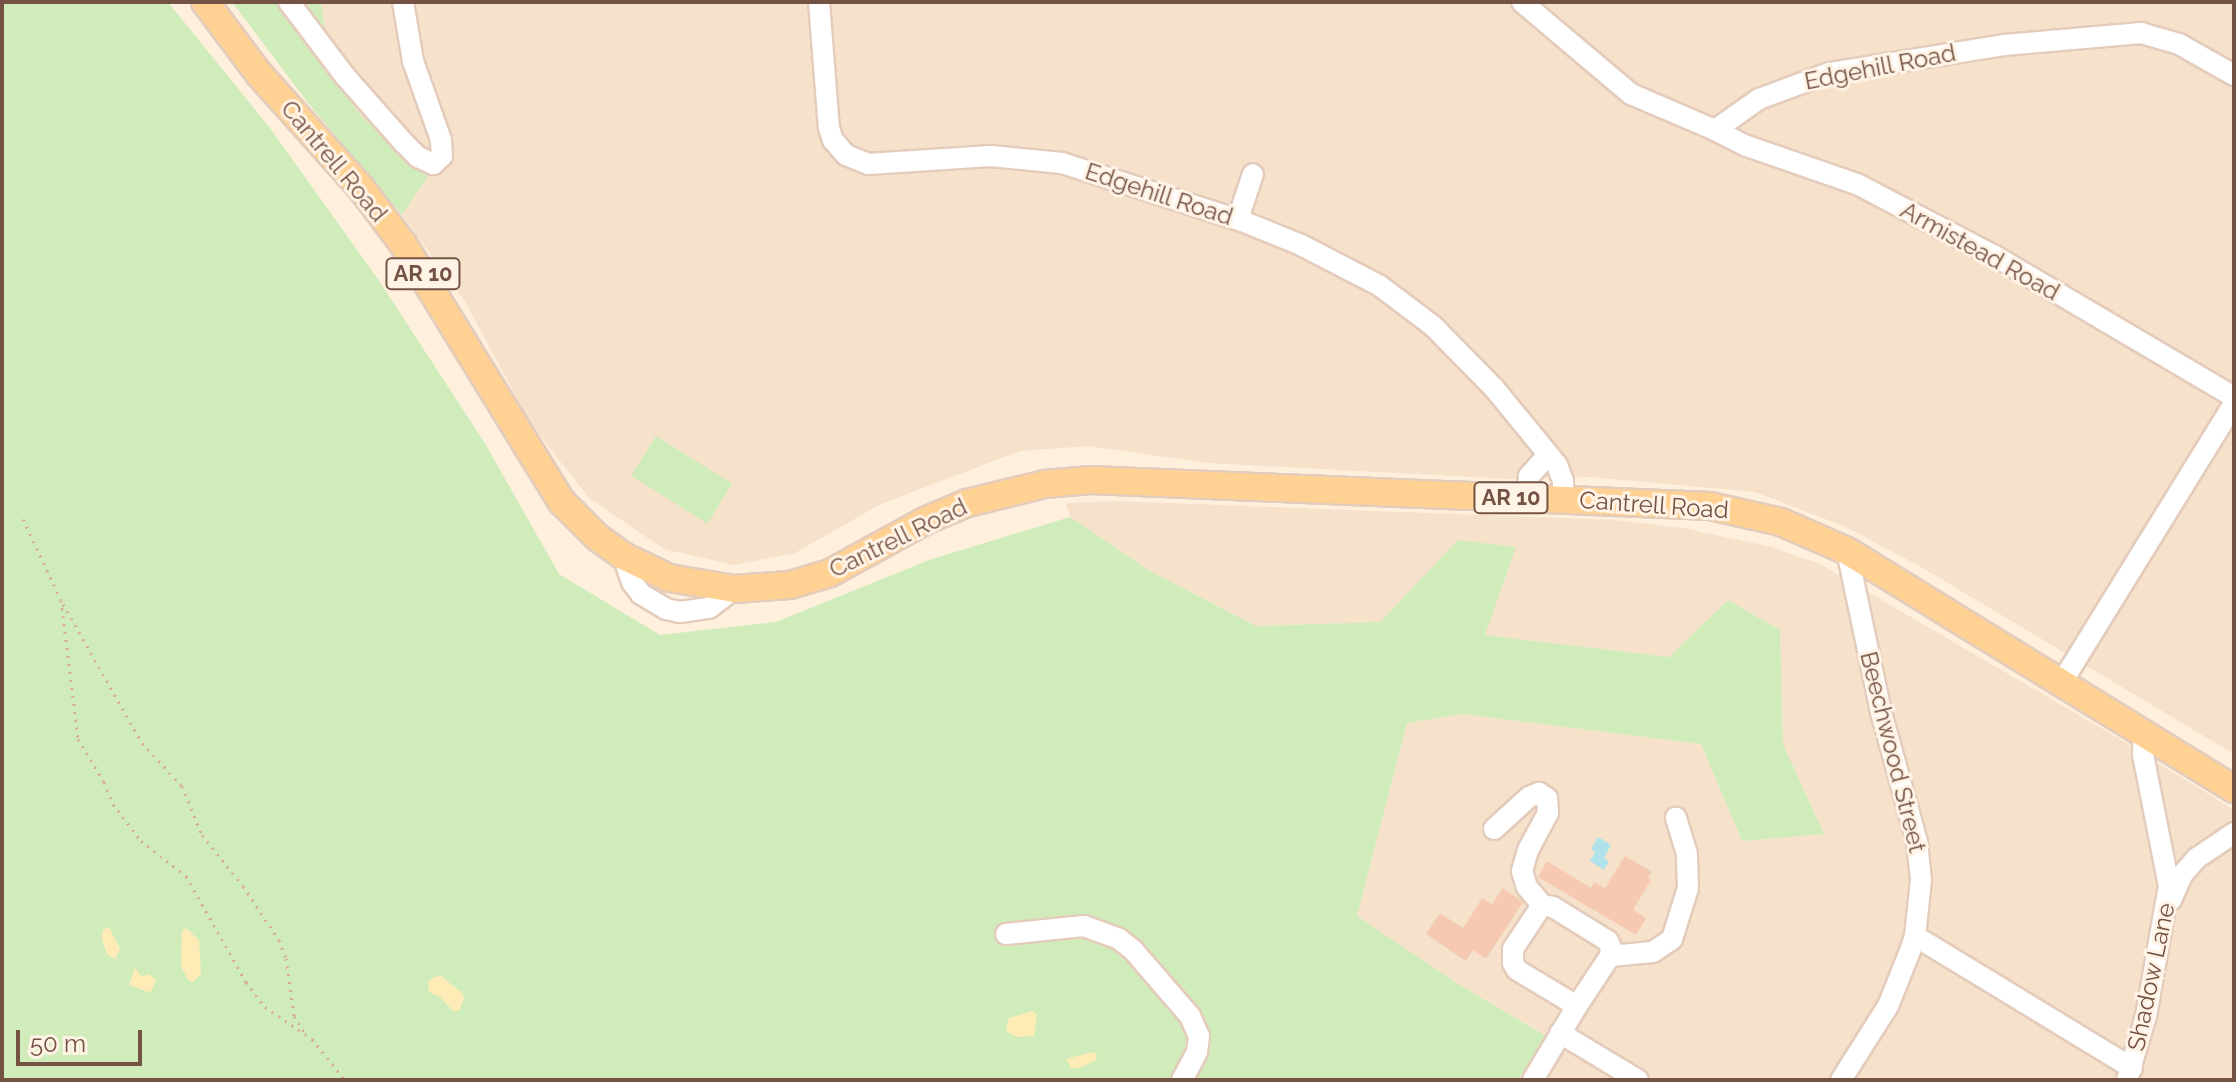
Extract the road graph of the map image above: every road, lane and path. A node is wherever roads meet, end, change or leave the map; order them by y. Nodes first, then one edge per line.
1 (205, 2) edge
2 (289, 2) edge
3 (403, 2) edge
4 (819, 2) edge
5 (1522, 2) edge
6 (2234, 75) edge
7 (1715, 130) junction
8 (1253, 174) dead end
9 (1238, 219) junction
10 (2234, 397) edge
11 (2234, 403) edge
12 (1548, 455) junction
13 (1526, 498) junction
14 (1563, 498) junction
15 (23, 519) dead end
16 (1847, 551) junction
17 (61, 600) junction
18 (2062, 682) junction
19 (2144, 732) junction
20 (2234, 789) edge
21 (1676, 818) dead end
22 (1494, 829) dead end
23 (2234, 833) edge
24 (1542, 905) junction
25 (2166, 911) junction
26 (1006, 934) dead end
27 (1915, 936) junction
28 (1610, 956) junction
29 (1577, 1006) junction
30 (1560, 1033) junction
31 (309, 1038) junction
32 (2129, 1074) edge
33 (345, 1080) edge
34 (1182, 1080) edge
35 (1533, 1080) edge
36 (1638, 1080) edge
37 (1841, 1080) edge

1 - 13 main road, Cantrell Road / AR 10
2 - 3 street
4 - 9 street, Edgehill Road
5 - 7 street
6 - 7 street, Edgehill Road
7 - 10 street, Armistead Road
8 - 9 street
9 - 12 street, Edgehill Road
11 - 18 street
12 - 13 street
12 - 14 street, Edgehill Road
13 - 14 main road, Cantrell Road / AR 10
14 - 16 main road, Cantrell Road / AR 10
15 - 17 path
16 - 18 main road, Cantrell Road / AR 10
16 - 27 street, Beechwood Street
17 - 31 path
17 - 31 path
18 - 19 main road, Cantrell Road / AR 10
19 - 20 main road, Cantrell Road / AR 10
19 - 25 street, Shadow Lane
21 - 28 street
22 - 24 street
23 - 25 street
24 - 28 street
24 - 29 street
25 - 32 street, Shadow Lane
26 - 34 street
27 - 32 street
27 - 37 street, Beechwood Street
28 - 29 street
29 - 30 street
30 - 35 street
30 - 36 street
31 - 33 path

